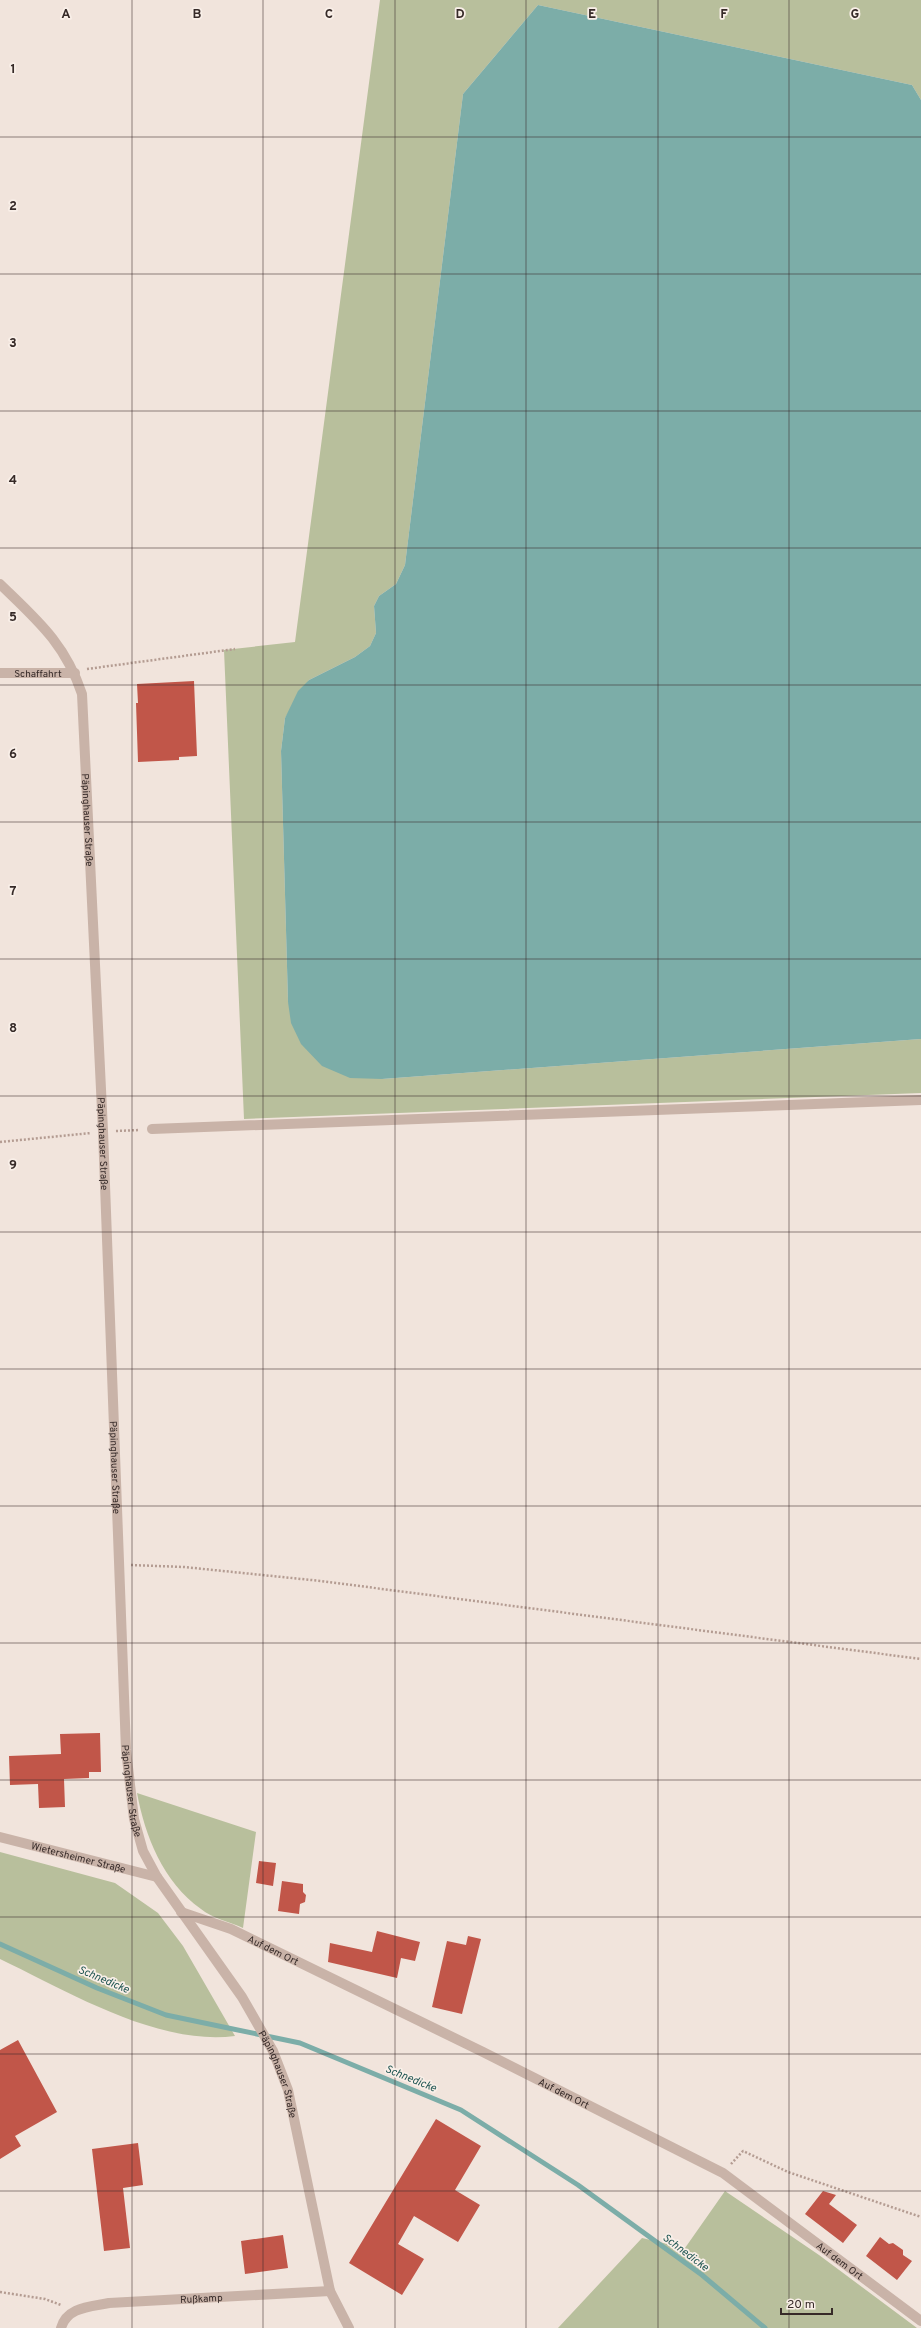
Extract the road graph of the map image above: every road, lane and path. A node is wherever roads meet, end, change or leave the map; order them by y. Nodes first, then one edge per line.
1 (0, 584) edge
2 (235, 649) dead end
3 (0, 673) edge
4 (75, 673) junction
5 (921, 1100) edge
6 (152, 1129) joint
7 (103, 1131) junction
8 (0, 1142) edge
9 (119, 1565) junction
10 (921, 1659) edge
11 (0, 1837) edge
12 (157, 1877) junction
13 (181, 1912) junction
14 (723, 2173) junction
15 (921, 2217) edge
16 (330, 2291) junction
17 (0, 2292) edge
18 (74, 2310) junction
19 (921, 2321) edge
20 (61, 2328) edge
21 (349, 2328) edge

1 - 4 street, Päpinghauser Straße
2 - 4 path
3 - 4 street, Schaffahrt
4 - 7 street, Päpinghauser Straße
5 - 6 street
6 - 7 path
7 - 8 path
7 - 9 street, Päpinghauser Straße
9 - 10 path
9 - 12 street, Päpinghauser Straße
11 - 12 street, Wietersheimer Straße
12 - 13 street, Päpinghauser Straße
13 - 14 street, Auf dem Ort
13 - 16 street, Päpinghauser Straße
14 - 15 path
14 - 19 street, Auf dem Ort
16 - 18 street, Rußkamp
16 - 21 street, Päpinghauser Straße
17 - 18 path
18 - 20 street

